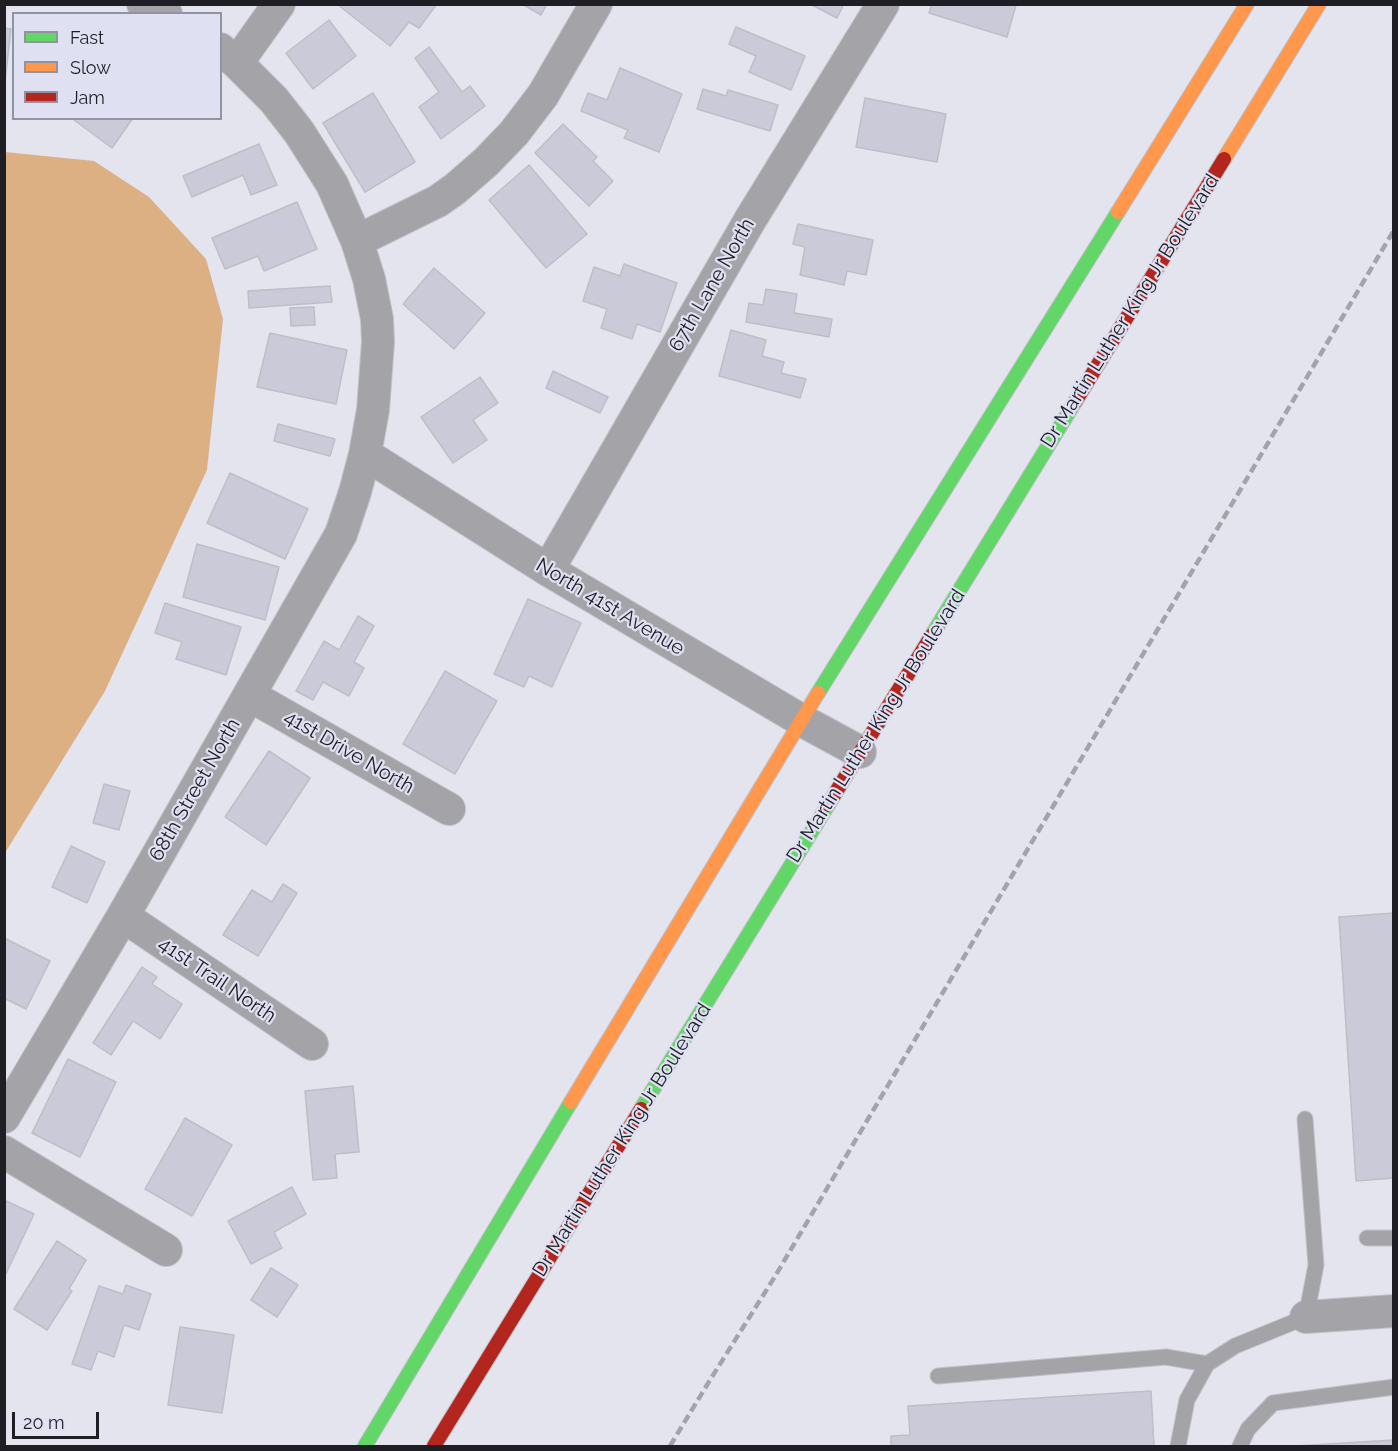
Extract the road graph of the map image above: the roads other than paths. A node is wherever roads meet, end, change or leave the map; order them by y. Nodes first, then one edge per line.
1 (143, 4) edge
2 (279, 4) edge
3 (596, 4) edge
4 (883, 4) edge
5 (1247, 4) edge
6 (1319, 4) edge
7 (161, 12) edge
8 (229, 56) edge
9 (357, 242) junction
10 (365, 454) junction
11 (548, 570) junction
12 (249, 695) junction
13 (801, 720) junction
14 (860, 752) junction
15 (449, 809) dead end
16 (123, 916) junction
17 (312, 1044) dead end
18 (4, 1117) edge
19 (1305, 1119) dead end
20 (4, 1152) edge
21 (1367, 1238) dead end
22 (1394, 1238) edge
23 (166, 1250) dead end
24 (1394, 1311) edge
25 (1306, 1317) junction
26 (1207, 1364) junction
27 (938, 1376) dead end
28 (1394, 1387) edge
29 (365, 1446) edge
30 (434, 1446) edge
31 (1179, 1446) edge
32 (1240, 1446) edge

1 - 7 street
2 - 8 street
3 - 9 street
4 - 11 street, 67th Lane North
5 - 13 main road
6 - 14 main road, Dr Martin Luther King Jr Boulevard
8 - 9 street, 68th Street North
9 - 10 street, 68th Street North
10 - 11 street, North 41st Avenue
10 - 12 street, 68th Street North
11 - 13 street, North 41st Avenue
12 - 15 street, 41st Drive North
12 - 16 street, 68th Street North
13 - 14 street, North 41st Avenue
13 - 29 main road
14 - 30 main road, Dr Martin Luther King Jr Boulevard
16 - 17 street, 41st Trail North
16 - 18 street, 68th Street North
19 - 25 lane
20 - 23 street
21 - 22 lane
24 - 25 street
25 - 26 lane
26 - 27 lane
26 - 31 lane
28 - 32 lane

